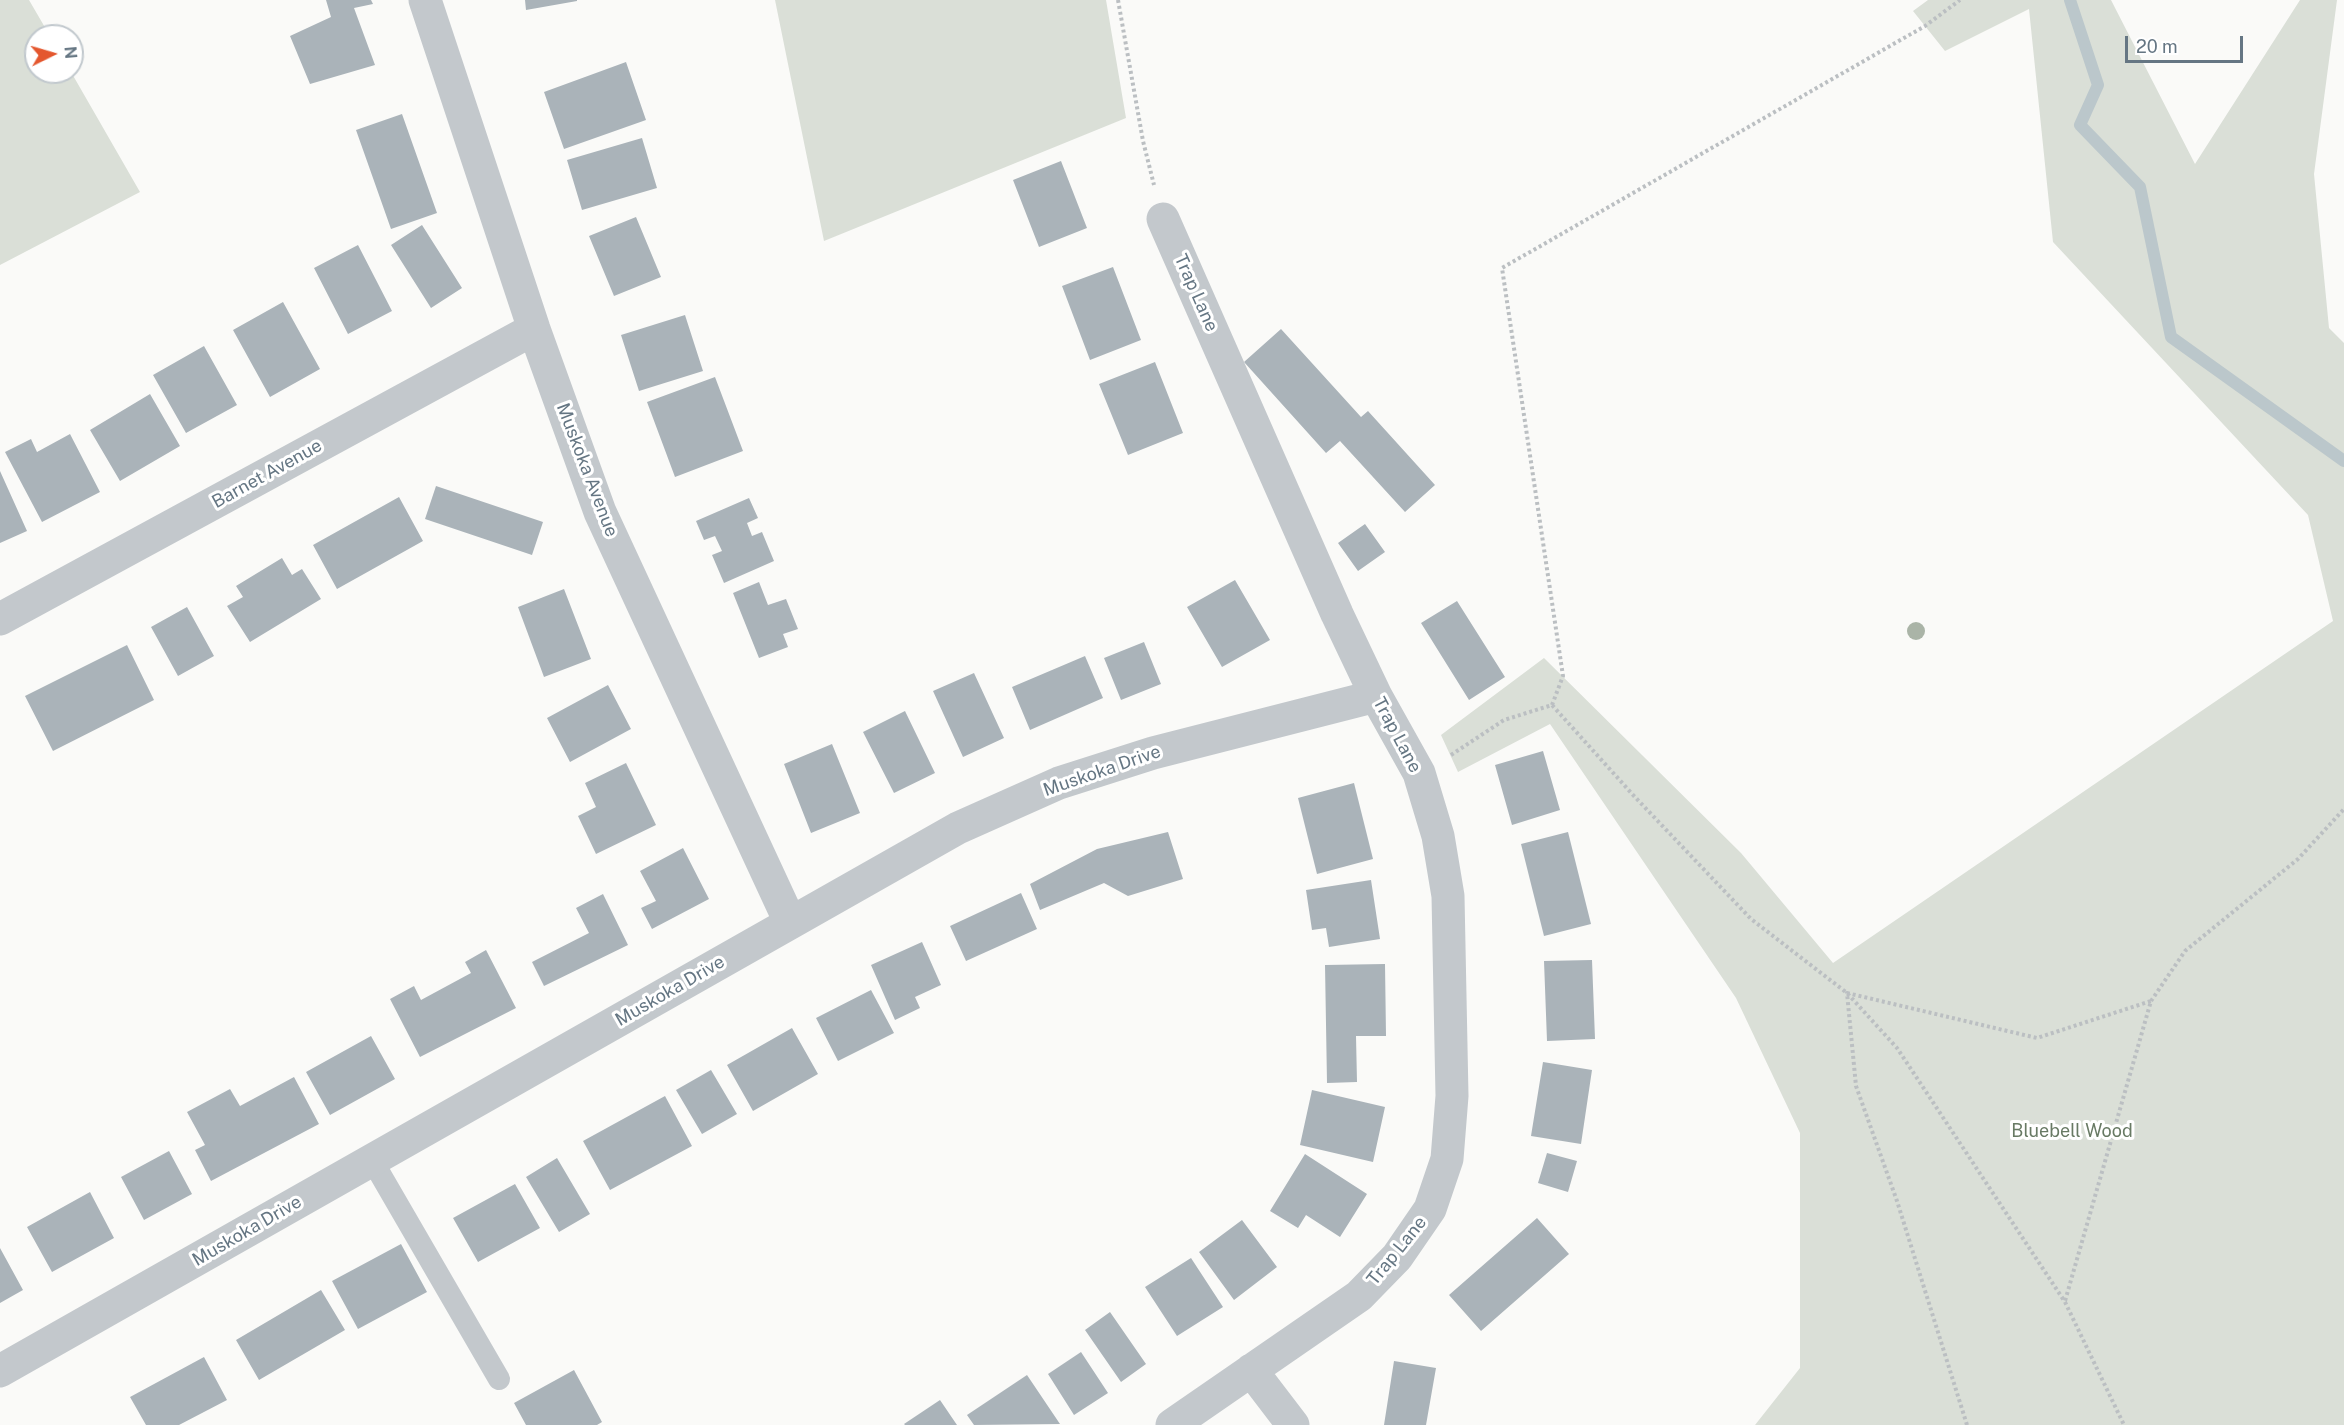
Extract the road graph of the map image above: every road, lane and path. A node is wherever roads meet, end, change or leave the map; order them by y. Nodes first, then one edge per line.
1 (425, 0) edge
2 (1118, 0) edge
3 (1960, 0) edge
4 (1163, 219) joint
5 (534, 328) junction
6 (0, 619) edge
7 (1376, 696) junction
8 (1552, 705) junction
9 (1419, 773) junction
10 (2344, 809) edge
11 (790, 922) junction
12 (1847, 993) junction
13 (2151, 1001) junction
14 (372, 1160) junction
15 (2065, 1302) junction
16 (1251, 1370) junction
17 (0, 1371) edge
18 (499, 1379) dead end
19 (1172, 1425) edge
20 (1293, 1425) edge
21 (1967, 1425) edge
22 (2124, 1425) edge

1 - 5 street, Muskoka Avenue
2 - 4 path
3 - 8 path
4 - 7 street, Trap Lane
5 - 6 street, Barnet Avenue
5 - 11 street, Muskoka Avenue
7 - 9 street, Trap Lane
7 - 11 street, Muskoka Drive
8 - 9 path
8 - 12 path
9 - 16 street, Trap Lane
10 - 13 path
11 - 14 street, Muskoka Drive
12 - 13 path
12 - 15 path
12 - 21 path
13 - 15 path
14 - 17 street, Muskoka Drive
14 - 18 lane
15 - 22 path
16 - 19 street, Trap Lane
16 - 20 street

